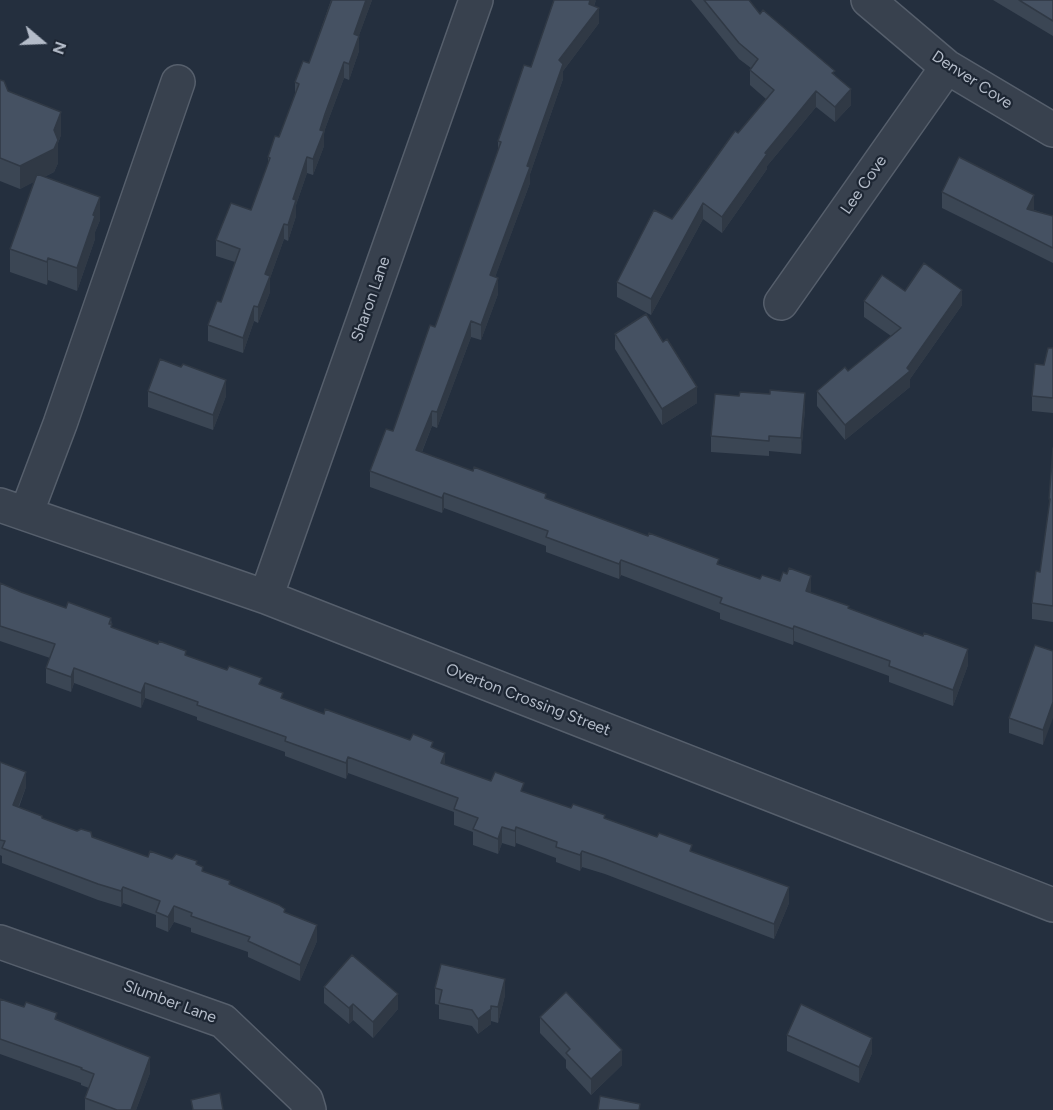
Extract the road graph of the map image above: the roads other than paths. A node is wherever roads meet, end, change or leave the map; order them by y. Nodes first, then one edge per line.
1 (476, 0) edge
2 (868, 0) edge
3 (947, 67) junction
4 (178, 82) dead end
5 (1053, 130) edge
6 (781, 303) dead end
7 (13, 509) edge
8 (266, 597) junction
9 (1053, 905) edge
10 (0, 942) edge
11 (309, 1110) edge

1 - 8 street, Sharon Lane
2 - 3 street, Denver Cove
3 - 5 street, Denver Cove
3 - 6 street, Lee Cove
4 - 7 street
7 - 8 street, Overton Crossing Street
8 - 9 street, Overton Crossing Street
10 - 11 street, Slumber Lane

